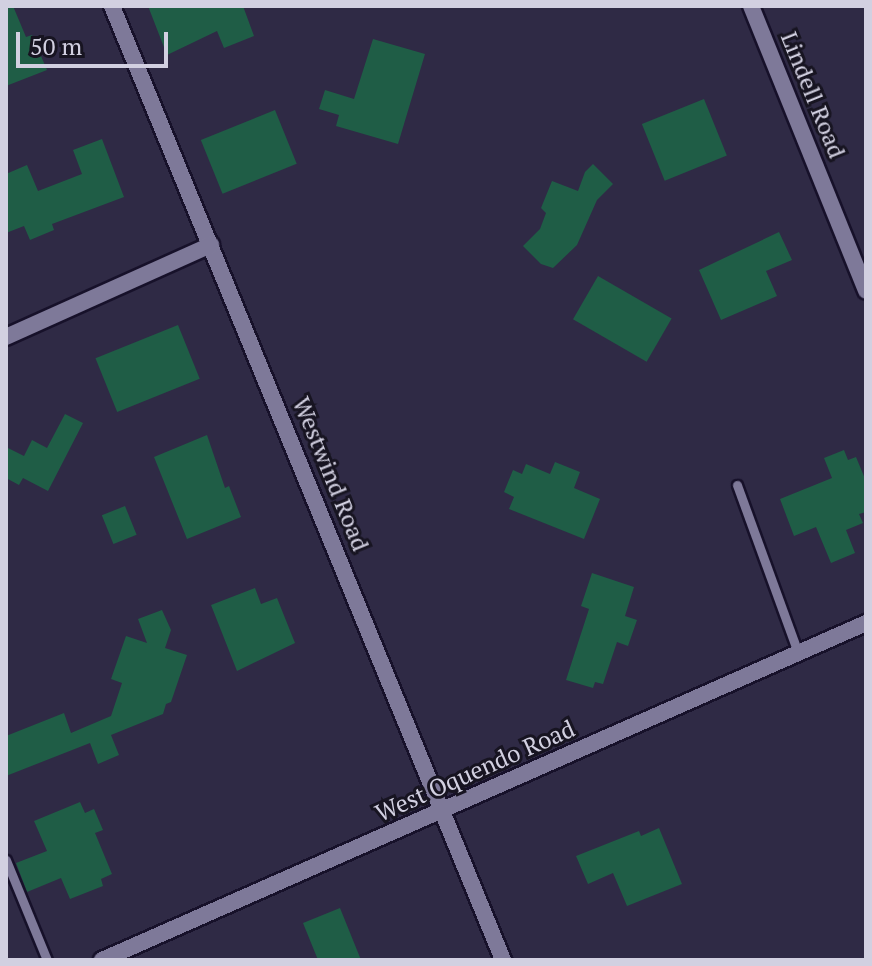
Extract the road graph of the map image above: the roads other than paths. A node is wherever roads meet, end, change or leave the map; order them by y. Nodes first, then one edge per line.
1 (112, 6) edge
2 (751, 6) edge
3 (211, 245) junction
4 (866, 291) edge
5 (6, 337) edge
6 (737, 485) dead end
7 (866, 623) edge
8 (798, 653) junction
9 (443, 812) junction
10 (6, 860) edge
11 (47, 960) edge
12 (102, 960) edge
13 (503, 960) edge

1 - 3 street, Westwind Road
2 - 4 street, Lindell Road
3 - 5 street
3 - 9 street, Westwind Road
6 - 8 lane
7 - 8 street, West Oquendo Road
8 - 9 street, West Oquendo Road
9 - 12 street, West Oquendo Road
9 - 13 street, Westwind Road
10 - 11 lane

